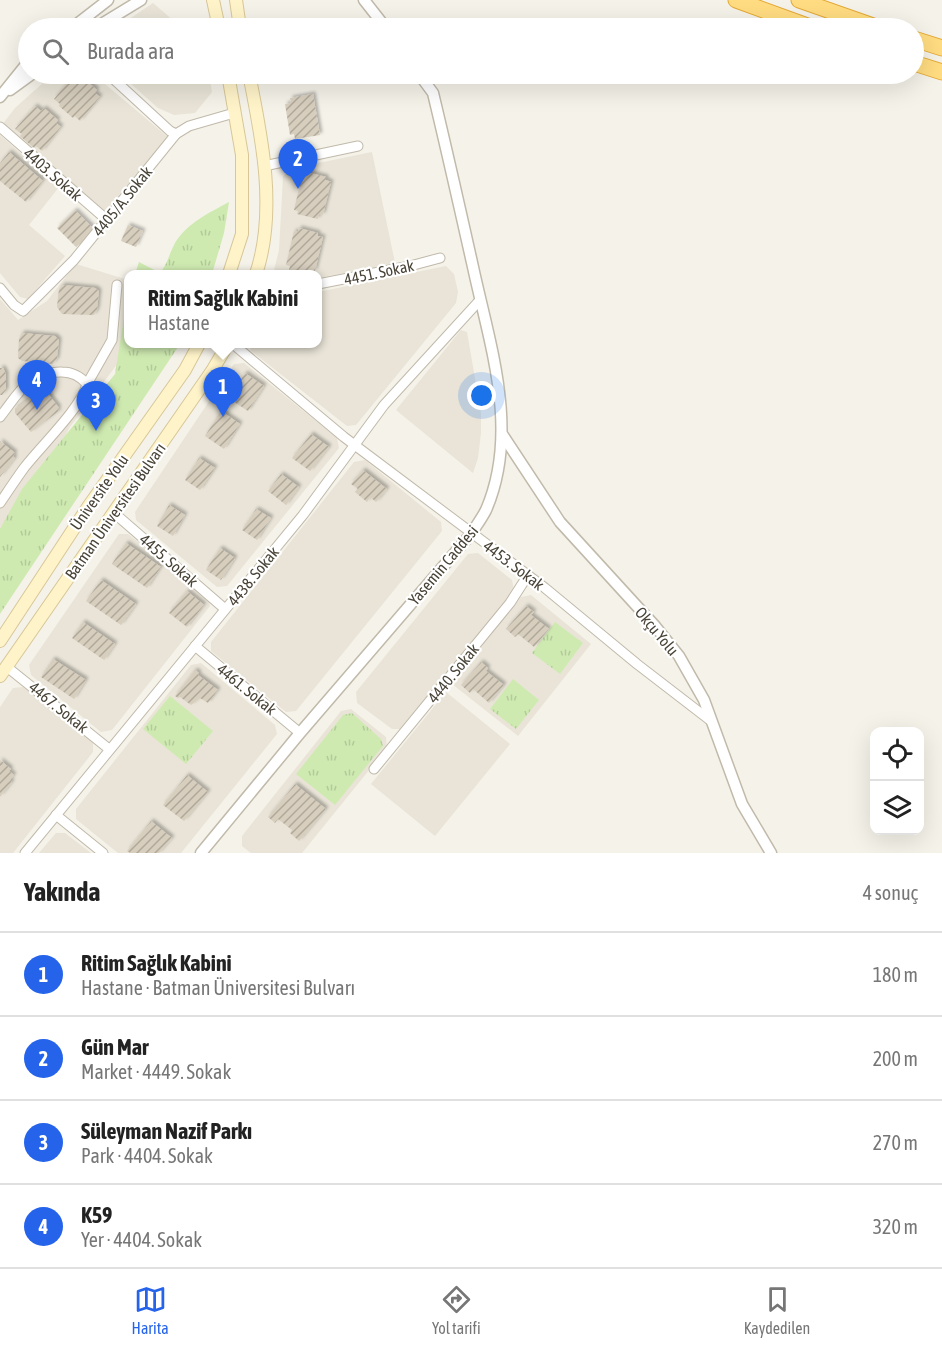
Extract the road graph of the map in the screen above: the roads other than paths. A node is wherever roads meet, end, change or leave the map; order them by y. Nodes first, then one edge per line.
1 (108, 0) edge
2 (141, 0) edge
3 (213, 0) edge
4 (236, 0) edge
5 (364, 0) edge
6 (736, 0) edge
7 (799, 0) edge
8 (85, 18) edge
9 (111, 18) edge
10 (217, 18) edge
11 (239, 18) edge
12 (378, 18) edge
13 (786, 18) edge
14 (850, 18) edge
15 (924, 42) edge
16 (942, 48) edge
17 (924, 66) edge
18 (942, 72) edge
19 (18, 74) edge
20 (18, 84) edge
21 (119, 84) edge
22 (230, 84) edge
23 (251, 84) edge
24 (427, 84) edge
25 (0, 97) edge
26 (234, 113) junction
27 (0, 127) edge
28 (176, 134) junction
29 (358, 146) dead end
30 (264, 166) junction
31 (107, 220) junction
32 (440, 258) dead end
33 (230, 270) edge
34 (257, 270) edge
35 (322, 283) edge
36 (117, 285) dead end
37 (0, 288) edge
38 (480, 300) junction
39 (197, 348) edge
40 (225, 348) edge
41 (238, 348) edge
42 (87, 384) junction
43 (0, 417) edge
44 (502, 434) junction
45 (356, 446) junction
46 (0, 503) edge
47 (113, 512) junction
48 (471, 534) junction
49 (528, 575) junction
50 (225, 609) junction
51 (0, 641) edge
52 (195, 646) junction
53 (4, 672) edge
54 (711, 720) junction
55 (300, 733) junction
56 (109, 749) junction
57 (374, 769) dead end
58 (56, 815) junction
59 (26, 853) edge
60 (103, 853) edge
61 (201, 853) edge
62 (771, 853) edge

1 - 8 street
2 - 9 street
3 - 10 main road
4 - 11 main road
5 - 12 street
6 - 13 highway
7 - 14 highway
15 - 16 highway
17 - 18 highway
19 - 25 street
20 - 25 street
21 - 28 street
22 - 26 main road
23 - 30 main road
24 - 38 street, Yasemin Caddesi
26 - 28 street, 4405/A. Sokak
26 - 33 main road
27 - 31 street, 4403. Sokak
28 - 31 street, 4405/A. Sokak
29 - 30 street
30 - 34 main road
31 - 37 street, 4405/A. Sokak
32 - 35 street, 4451. Sokak
36 - 42 street
38 - 44 street, Yasemin Caddesi
38 - 45 street, 4438. Sokak
39 - 51 main road, Üniversite Yolu
40 - 47 main road, Batman Üniversitesi Bulvarı
41 - 45 street, 4453. Sokak
42 - 43 street
42 - 46 street
44 - 48 street, Yasemin Caddesi
44 - 54 street, Okçu Yolu
45 - 48 street, 4453. Sokak
45 - 50 street, 4438. Sokak
47 - 50 street, 4455. Sokak
47 - 53 main road, Batman Üniversitesi Bulvarı
48 - 49 street, 4453. Sokak
48 - 55 street, Yasemin Caddesi
49 - 54 street, 4453. Sokak
49 - 57 street, 4440. Sokak
50 - 52 street, 4438. Sokak
52 - 55 street, 4461. Sokak
52 - 56 street, 4438. Sokak
53 - 56 street, 4467. Sokak
54 - 62 street, Okçu Yolu
55 - 61 street, Yasemin Caddesi
56 - 58 street, 4438. Sokak
58 - 59 street, 4438. Sokak
58 - 60 street

